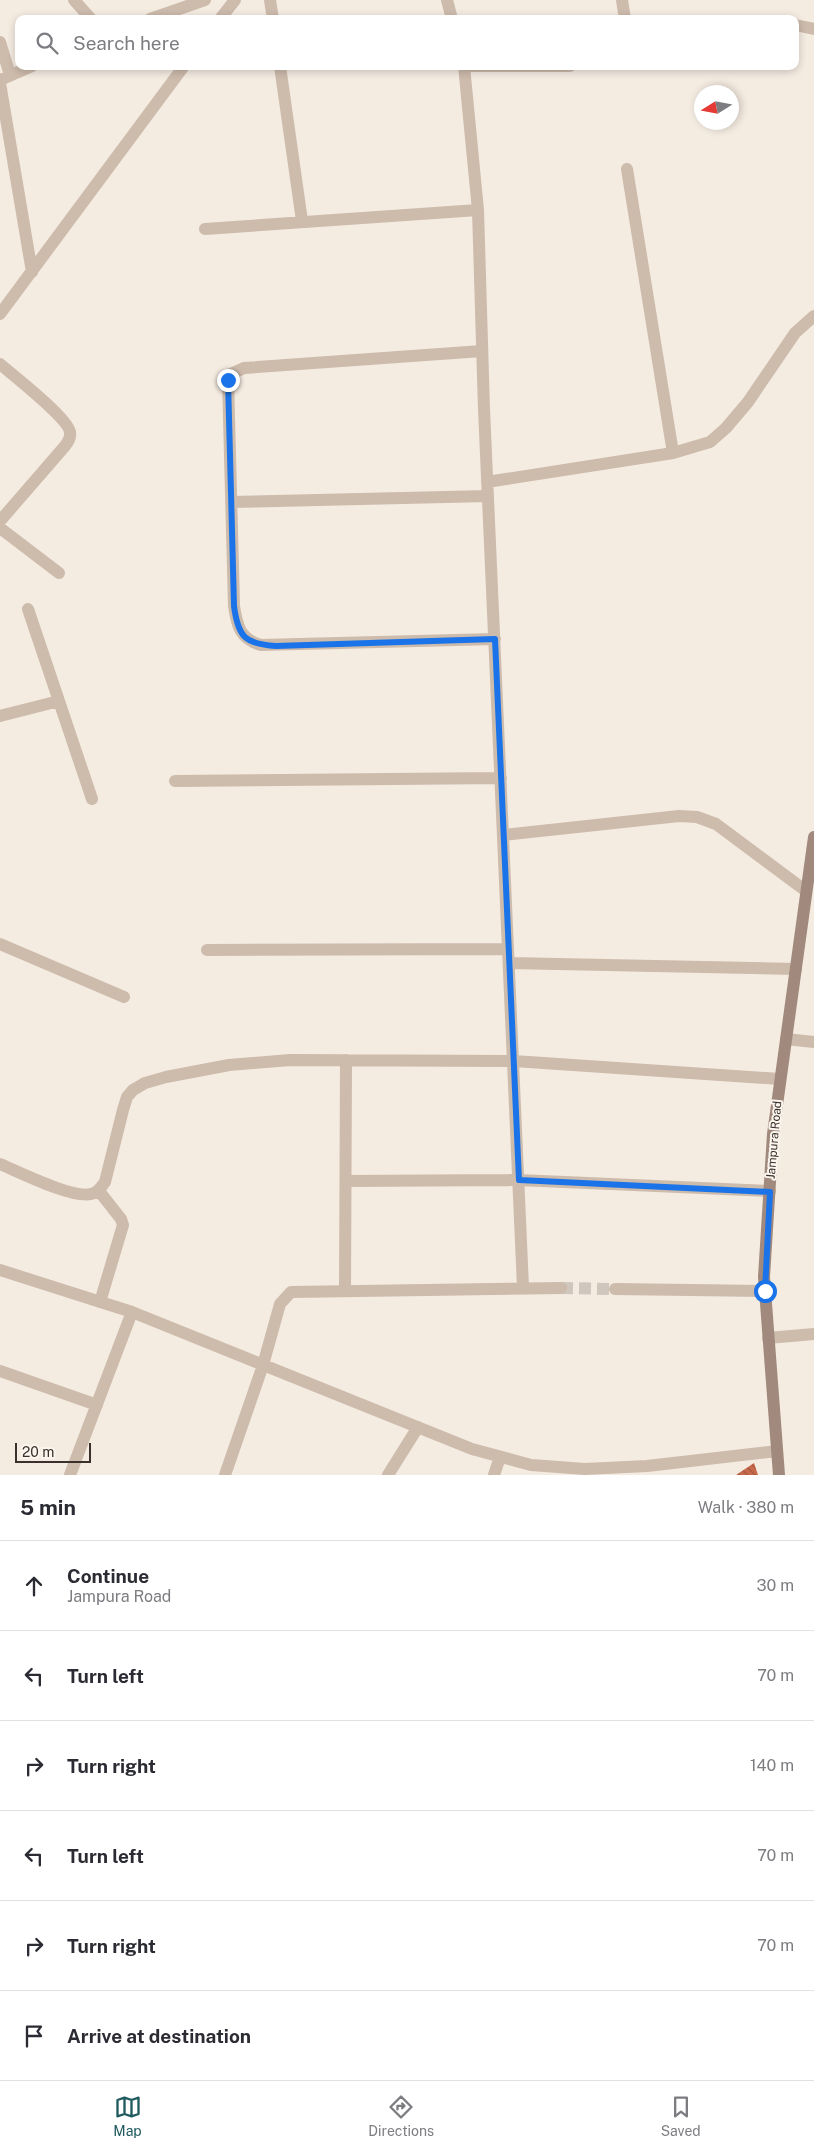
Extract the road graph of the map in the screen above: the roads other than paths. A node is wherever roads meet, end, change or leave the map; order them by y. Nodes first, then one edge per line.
1 (74, 0) edge
2 (206, 0) edge
3 (235, 0) edge
4 (270, 0) edge
5 (447, 0) edge
6 (622, 0) edge
7 (87, 15) edge
8 (162, 15) edge
9 (223, 15) edge
10 (272, 15) edge
11 (451, 15) edge
12 (624, 15) edge
13 (799, 26) edge
14 (814, 29) edge
15 (0, 42) edge
16 (24, 70) edge
17 (181, 70) edge
18 (281, 70) edge
19 (464, 70) edge
20 (3, 80) edge
21 (627, 169) dead end
22 (478, 210) junction
23 (302, 221) junction
24 (205, 229) dead end
25 (32, 272) junction
26 (0, 314) edge
27 (814, 316) edge
28 (482, 351) junction
29 (0, 364) edge
30 (673, 453) junction
31 (487, 482) junction
32 (488, 496) junction
33 (231, 502) junction
34 (0, 521) edge
35 (0, 528) edge
36 (60, 573) dead end
37 (28, 609) dead end
38 (495, 639) junction
39 (59, 701) junction
40 (0, 716) edge
41 (501, 778) junction
42 (175, 781) dead end
43 (92, 799) dead end
44 (503, 834) junction
45 (814, 837) edge
46 (806, 891) junction
47 (0, 944) edge
48 (508, 949) junction
49 (207, 950) dead end
50 (509, 963) junction
51 (796, 969) junction
52 (124, 997) dead end
53 (786, 1039) junction
54 (814, 1042) edge
55 (346, 1060) junction
56 (514, 1061) junction
57 (780, 1079) junction
58 (0, 1164) edge
59 (519, 1180) junction
60 (346, 1181) junction
61 (99, 1191) junction
62 (770, 1192) junction
63 (0, 1270) edge
64 (523, 1287) junction
65 (561, 1288) tunnel mouth
66 (615, 1289) tunnel mouth
67 (345, 1290) junction
68 (765, 1291) junction
69 (100, 1302) junction
70 (132, 1312) junction
71 (814, 1334) edge
72 (768, 1338) junction
73 (263, 1365) junction
74 (0, 1371) edge
75 (97, 1405) junction
76 (418, 1428) junction
77 (777, 1451) junction
78 (500, 1456) junction
79 (70, 1475) edge
80 (226, 1475) edge
81 (388, 1475) edge
82 (494, 1475) edge
83 (779, 1475) edge

1 - 7 street
2 - 8 street
3 - 9 street
4 - 10 street
5 - 11 street
6 - 12 street
13 - 14 street
15 - 20 street
16 - 20 street
17 - 25 street
18 - 23 street
19 - 22 street
20 - 25 street
21 - 30 street
22 - 23 street
22 - 28 street
23 - 24 street
25 - 26 street
27 - 30 street
28 - 31 street
28 - 33 street
29 - 34 street
30 - 31 street
31 - 32 street
32 - 33 street
32 - 38 street
33 - 38 street
35 - 36 street
37 - 39 street
38 - 41 street
39 - 40 street
39 - 43 street
41 - 42 street
41 - 44 street
44 - 46 street
44 - 48 street
45 - 46 street, Jampura Road
46 - 51 street, Jampura Road
47 - 52 street
48 - 49 street
48 - 50 street
50 - 51 street
50 - 56 street
51 - 53 street, Jampura Road
53 - 54 street
53 - 57 street, Jampura Road
55 - 56 street
55 - 60 street
55 - 61 street
56 - 57 street
56 - 59 street
57 - 62 street, Jampura Road
58 - 61 street
59 - 60 street
59 - 62 street
59 - 64 street
60 - 67 street
61 - 69 street
62 - 68 street, Jampura Road
63 - 69 street
64 - 65 street
64 - 67 street
66 - 68 street
67 - 73 street
68 - 72 street, Jampura Road
69 - 70 street
70 - 73 street
70 - 75 street
71 - 72 street
72 - 77 street, Jampura Road
73 - 76 street
73 - 80 street
74 - 75 street
75 - 79 street
76 - 78 street
76 - 81 street
77 - 78 street
77 - 83 street, Jampura Road
78 - 82 street

